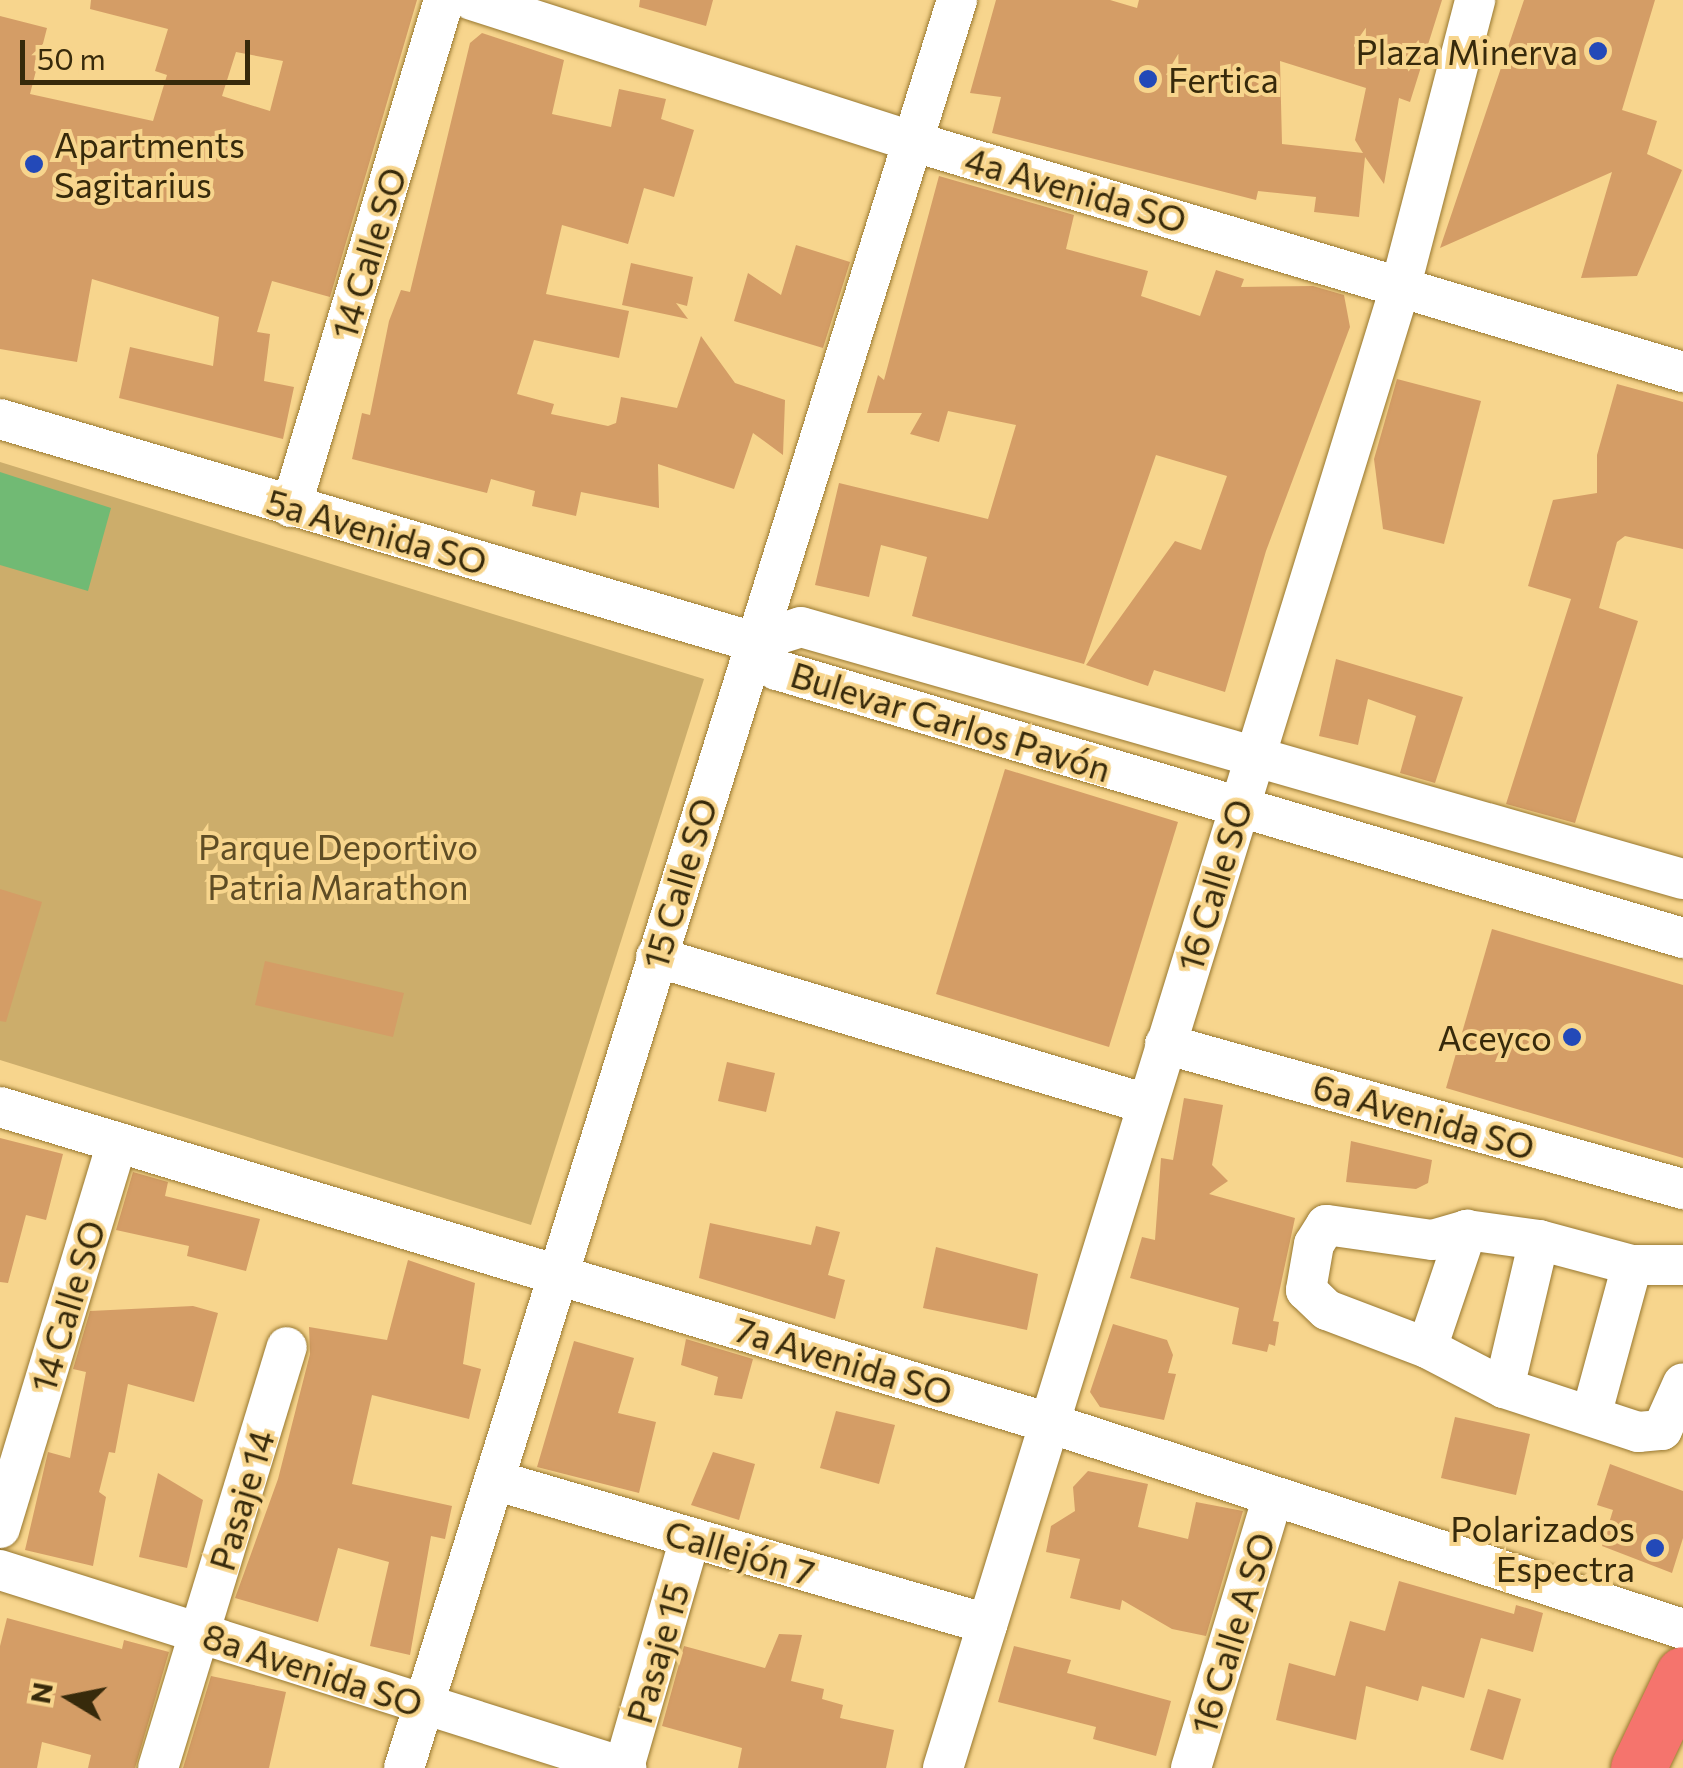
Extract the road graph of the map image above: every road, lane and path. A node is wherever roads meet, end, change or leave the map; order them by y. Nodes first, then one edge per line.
1 (444, 0) edge
2 (472, 0) edge
3 (957, 0) edge
4 (1475, 0) edge
5 (915, 142) junction
6 (1401, 285) junction
7 (1683, 372) edge
8 (0, 420) edge
9 (292, 506) junction
10 (754, 642) junction
11 (1254, 756) junction
12 (1238, 807) junction
13 (1683, 879) edge
14 (1683, 938) edge
15 (656, 958) junction
16 (1165, 1044) junction
17 (1147, 1104) junction
18 (0, 1107) edge
19 (117, 1142) junction
20 (1683, 1189) edge
21 (1467, 1230) junction
22 (1539, 1240) junction
23 (1682, 1258) edge
24 (1632, 1266) junction
25 (558, 1273) junction
26 (288, 1346) dead end
27 (1427, 1348) junction
28 (1683, 1383) edge
29 (1504, 1388) junction
30 (1591, 1416) junction
31 (1049, 1423) junction
32 (494, 1480) junction
33 (1272, 1497) junction
34 (0, 1528) edge
35 (690, 1538) junction
36 (0, 1570) edge
37 (987, 1624) junction
38 (1683, 1629) edge
39 (200, 1633) junction
40 (1683, 1674) edge
41 (424, 1704) junction
42 (158, 1768) edge
43 (404, 1768) edge
44 (625, 1768) edge
45 (943, 1768) edge
46 (1192, 1768) edge
47 (1638, 1768) edge

1 - 9 street, 14 Calle SO
2 - 5 street, 4a Avenida SO
3 - 5 street, 15 Calle SO
4 - 6 street, 16 Calle SO
5 - 6 street, 4a Avenida SO
5 - 10 street, 15 Calle SO
6 - 7 street, 4a Avenida SO
6 - 11 street, 16 Calle SO
8 - 9 street, 5a Avenida SO
9 - 10 street, 5a Avenida SO
10 - 11 street, Bulevar Carlos Pavón
10 - 12 street, Bulevar Carlos Pavón
10 - 15 street, 15 Calle SO
11 - 12 street, 16 Calle SO
11 - 13 street, Bulevar Carlos Pavón
12 - 14 street, Bulevar Carlos Pavón
12 - 16 street, 16 Calle SO
15 - 17 street
15 - 25 street, 15 Calle SO
16 - 17 street, 16 Calle SO
16 - 20 street, 6a Avenida SO
17 - 31 street, 16 Calle SO
18 - 19 street, 7a Avenida SO
19 - 25 street, 7a Avenida SO
19 - 34 street, 14 Calle SO
21 - 22 street
21 - 27 street
21 - 27 street
22 - 24 street
22 - 29 street
23 - 24 street
24 - 30 street
25 - 31 street, 7a Avenida SO
25 - 32 street, 15 Calle SO
26 - 39 street, Pasaje 14
27 - 29 street
28 - 30 street
29 - 30 street
31 - 33 street, 7a Avenida SO
31 - 37 street, 16 Calle SO
32 - 35 street, Callejón 7
32 - 41 street, 15 Calle SO
33 - 38 street, 7a Avenida SO
33 - 46 street, 16 Calle A SO
35 - 37 street, Callejón 7
35 - 44 street, Pasaje 15
36 - 39 street, 8a Avenida SO
37 - 45 street, 16 Calle SO
39 - 41 street, 8a Avenida SO
39 - 42 street, Pasaje 14
40 - 47 highway
41 - 43 street, 15 Calle SO
41 - 44 street, 8a Avenida SO

